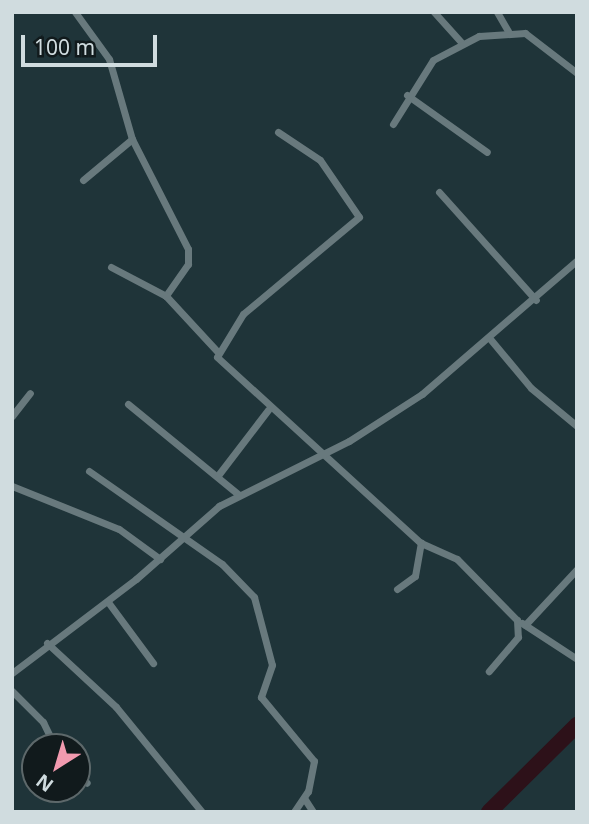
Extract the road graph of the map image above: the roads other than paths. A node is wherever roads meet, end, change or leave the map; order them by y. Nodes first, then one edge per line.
1 (75, 12) edge
2 (434, 12) edge
3 (497, 12) edge
4 (508, 31) junction
5 (461, 42) junction
6 (577, 73) edge
7 (407, 96) junction
8 (393, 124) dead end
9 (278, 131) dead end
10 (132, 139) junction
11 (487, 152) dead end
12 (83, 180) dead end
13 (439, 192) dead end
14 (577, 260) edge
15 (111, 267) dead end
16 (166, 296) junction
17 (536, 300) junction
18 (492, 340) junction
19 (217, 351) junction
20 (30, 393) dead end
21 (128, 404) dead end
22 (268, 410) junction
23 (12, 416) edge
24 (577, 426) edge
25 (321, 453) junction
26 (89, 471) dead end
27 (219, 474) junction
28 (12, 486) edge
29 (238, 494) junction
30 (182, 540) junction
31 (421, 543) junction
32 (160, 559) junction
33 (577, 569) edge
34 (397, 589) dead end
35 (108, 601) junction
36 (517, 620) junction
37 (525, 625) junction
38 (47, 642) junction
39 (577, 659) edge
40 (153, 663) dead end
41 (489, 671) dead end
42 (12, 673) edge
43 (12, 691) edge
44 (48, 733) edge
45 (304, 798) junction
46 (202, 812) edge
47 (294, 812) edge
48 (313, 812) edge

1 - 10 street
2 - 5 street
3 - 4 street
4 - 5 street
4 - 6 street
5 - 7 street
7 - 8 street
7 - 11 street
9 - 19 street
10 - 12 street
10 - 16 street
13 - 17 street
14 - 17 street
15 - 16 street
16 - 19 street
17 - 18 street
18 - 24 street
18 - 25 street
19 - 22 street
20 - 23 street
21 - 27 street
22 - 25 street
22 - 27 street
25 - 29 street
25 - 31 street
26 - 30 street
27 - 29 street
28 - 32 street
29 - 30 street
30 - 32 street
30 - 45 street
31 - 34 street
31 - 36 street
32 - 35 street
33 - 37 street
35 - 38 street
35 - 40 street
36 - 37 street
36 - 41 street
37 - 39 street
38 - 42 street
38 - 46 street
43 - 44 street
45 - 47 street
45 - 48 street

